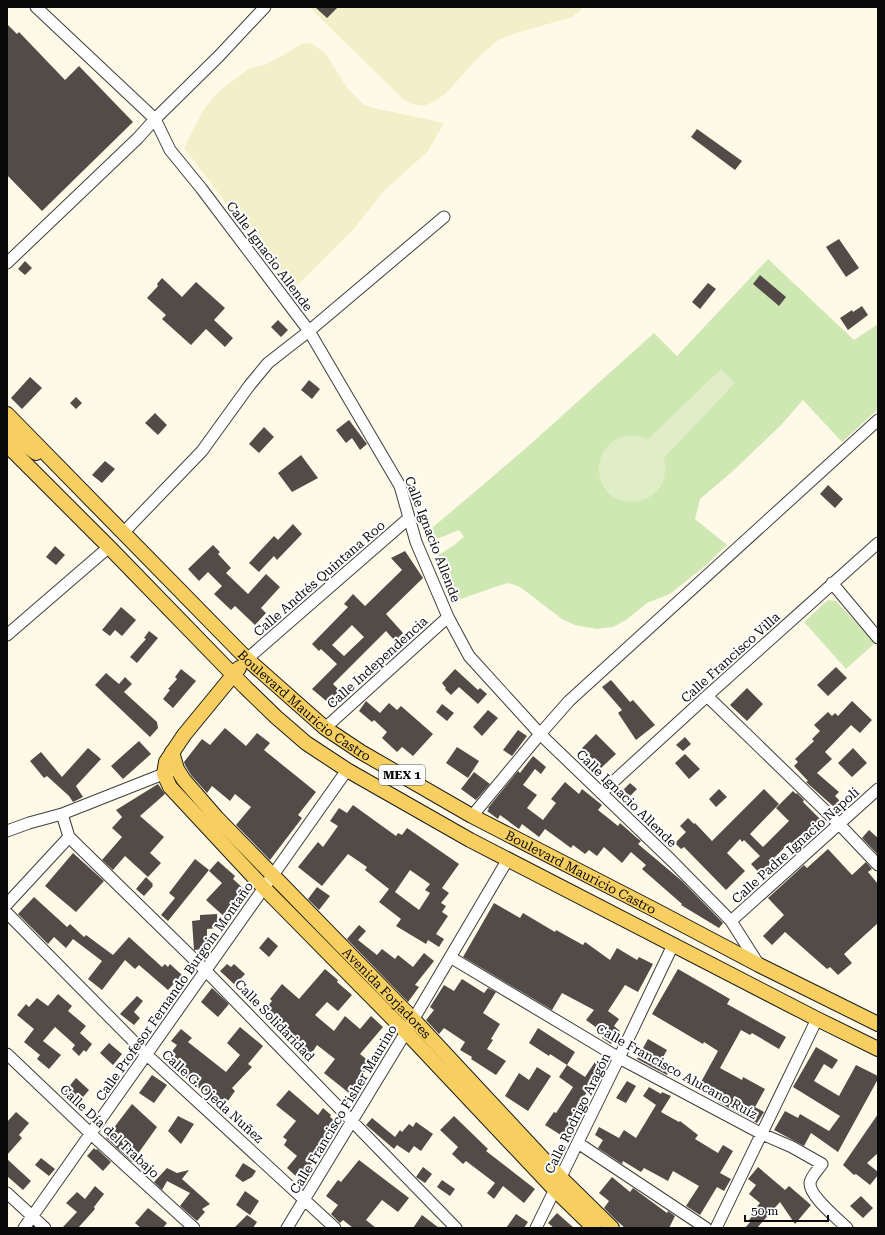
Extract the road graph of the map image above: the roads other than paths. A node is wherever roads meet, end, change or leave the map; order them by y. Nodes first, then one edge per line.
1 (36, 7) edge
2 (265, 7) edge
3 (155, 119) junction
4 (444, 217) dead end
5 (7, 263) edge
6 (309, 331) junction
7 (7, 414) edge
8 (878, 420) edge
9 (7, 431) edge
10 (7, 446) edge
11 (54, 462) junction
12 (409, 518) junction
13 (124, 532) junction
14 (878, 543) edge
15 (109, 547) junction
16 (832, 583) junction
17 (448, 617) junction
18 (7, 635) edge
19 (878, 638) edge
20 (247, 659) junction
21 (232, 674) junction
22 (707, 696) junction
23 (325, 728) junction
24 (540, 734) junction
25 (347, 770) junction
26 (170, 771) junction
27 (878, 789) edge
28 (602, 793) junction
29 (62, 814) junction
30 (472, 816) junction
31 (839, 824) junction
32 (7, 832) edge
33 (69, 837) junction
34 (508, 859) junction
35 (878, 865) edge
36 (274, 876) junction
37 (264, 888) junction
38 (7, 904) edge
39 (7, 913) edge
40 (731, 921) junction
41 (673, 945) junction
42 (450, 957) junction
43 (759, 965) junction
44 (206, 971) junction
45 (414, 1019) junction
46 (816, 1019) junction
47 (878, 1024) edge
48 (406, 1032) junction
49 (878, 1049) edge
50 (7, 1054) edge
51 (147, 1055) junction
52 (620, 1058) junction
53 (353, 1120) junction
54 (91, 1134) junction
55 (762, 1134) junction
56 (578, 1143) junction
57 (558, 1184) junction
58 (7, 1193) edge
59 (305, 1199) junction
60 (32, 1216) junction
61 (24, 1228) edge
62 (45, 1228) edge
63 (194, 1228) edge
64 (287, 1228) edge
65 (335, 1228) edge
66 (456, 1228) edge
67 (536, 1228) edge
68 (594, 1228) edge
69 (612, 1228) edge
70 (706, 1228) edge
71 (716, 1228) edge
72 (848, 1228) edge

1 - 3 street, Calle Ignacio Allende
2 - 3 street
3 - 5 street
3 - 6 street, Calle Ignacio Allende
4 - 6 street
6 - 12 street, Calle Ignacio Allende
6 - 13 street
7 - 11 main road, Boulevard Mauricio Castro / MEX 1
8 - 24 street
9 - 11 main road
10 - 15 main road, Boulevard Mauricio Castro / MEX 1
11 - 13 main road, Boulevard Mauricio Castro / MEX 1
12 - 17 street, Calle Ignacio Allende
12 - 20 street, Calle Andrés Quintana Roo
13 - 20 main road, Boulevard Mauricio Castro / MEX 1
14 - 16 street, Calle Francisco Villa
15 - 18 street
15 - 21 main road, Boulevard Mauricio Castro / MEX 1
16 - 19 street
16 - 22 street, Calle Francisco Villa
17 - 23 street, Calle Independencia
17 - 24 street, Calle Ignacio Allende
20 - 21 main road
20 - 23 main road, Boulevard Mauricio Castro / MEX 1
21 - 25 main road, Boulevard Mauricio Castro / MEX 1
21 - 26 main road
22 - 28 street, Calle Francisco Villa
22 - 31 street
23 - 30 main road, Boulevard Mauricio Castro / MEX 1
24 - 28 street, Calle Ignacio Allende
24 - 30 street
25 - 34 main road, Boulevard Mauricio Castro / MEX 1
25 - 36 street, Calle Profesor Fernando Burgoin Montaño
26 - 29 street
26 - 36 main road, Avenida Forjadores
26 - 37 main road, Avenida Forjadores
27 - 31 street, Calle Padre Ignacio Napoli
28 - 40 street, Calle Ignacio Allende
29 - 32 street
29 - 33 street
30 - 43 main road, Boulevard Mauricio Castro / MEX 1
31 - 35 street
31 - 40 street, Calle Padre Ignacio Napoli
33 - 38 street
33 - 44 street, Calle Solidaridad
34 - 41 main road, Boulevard Mauricio Castro / MEX 1
34 - 42 street, Calle Francisco Fisher Maurino
36 - 37 street, Calle Profesor Fernando Burgoin Montaño
36 - 45 main road, Avenida Forjadores
37 - 44 street, Calle Profesor Fernando Burgoin Montaño
37 - 48 main road, Avenida Forjadores
39 - 51 street, Calle G. Ojeda Nuñez
40 - 43 street, Calle Ignacio Allende
41 - 46 main road, Boulevard Mauricio Castro / MEX 1
41 - 52 street, Calle Rodrigo Aragón
42 - 45 street, Calle Francisco Fisher Maurino
42 - 52 street, Calle Francisco Alucano Ruíz
43 - 47 main road, Boulevard Mauricio Castro / MEX 1
44 - 51 street, Calle Profesor Fernando Burgoin Montaño
44 - 53 street, Calle Solidaridad
45 - 48 street, Calle Francisco Fisher Maurino
45 - 57 main road, Avenida Forjadores
46 - 49 main road, Boulevard Mauricio Castro / MEX 1
46 - 55 street
48 - 53 street, Calle Francisco Fisher Maurino
48 - 57 main road, Avenida Forjadores
50 - 54 street, Calle Día del Trabajo
51 - 54 street, Calle Profesor Fernando Burgoin Montaño
51 - 59 street, Calle G. Ojeda Nuñez
52 - 55 street, Calle Francisco Alucano Ruíz
52 - 56 street, Calle Rodrigo Aragón
53 - 59 street, Calle Francisco Fisher Maurino
53 - 66 street, Calle Solidaridad
54 - 60 street, Calle Profesor Fernando Burgoin Montaño
54 - 63 street, Calle Día del Trabajo
55 - 71 street
55 - 72 street, Calle Francisco Alucano Ruíz
56 - 57 street, Calle Rodrigo Aragón
56 - 70 street
57 - 67 street, Calle Rodrigo Aragón
57 - 68 main road, Avenida Forjadores
57 - 69 main road, Avenida Forjadores
58 - 60 street
59 - 64 street, Calle Francisco Fisher Maurino
59 - 65 street, Calle G. Ojeda Nuñez
60 - 61 street, Calle Profesor Fernando Burgoin Montaño
60 - 62 street

